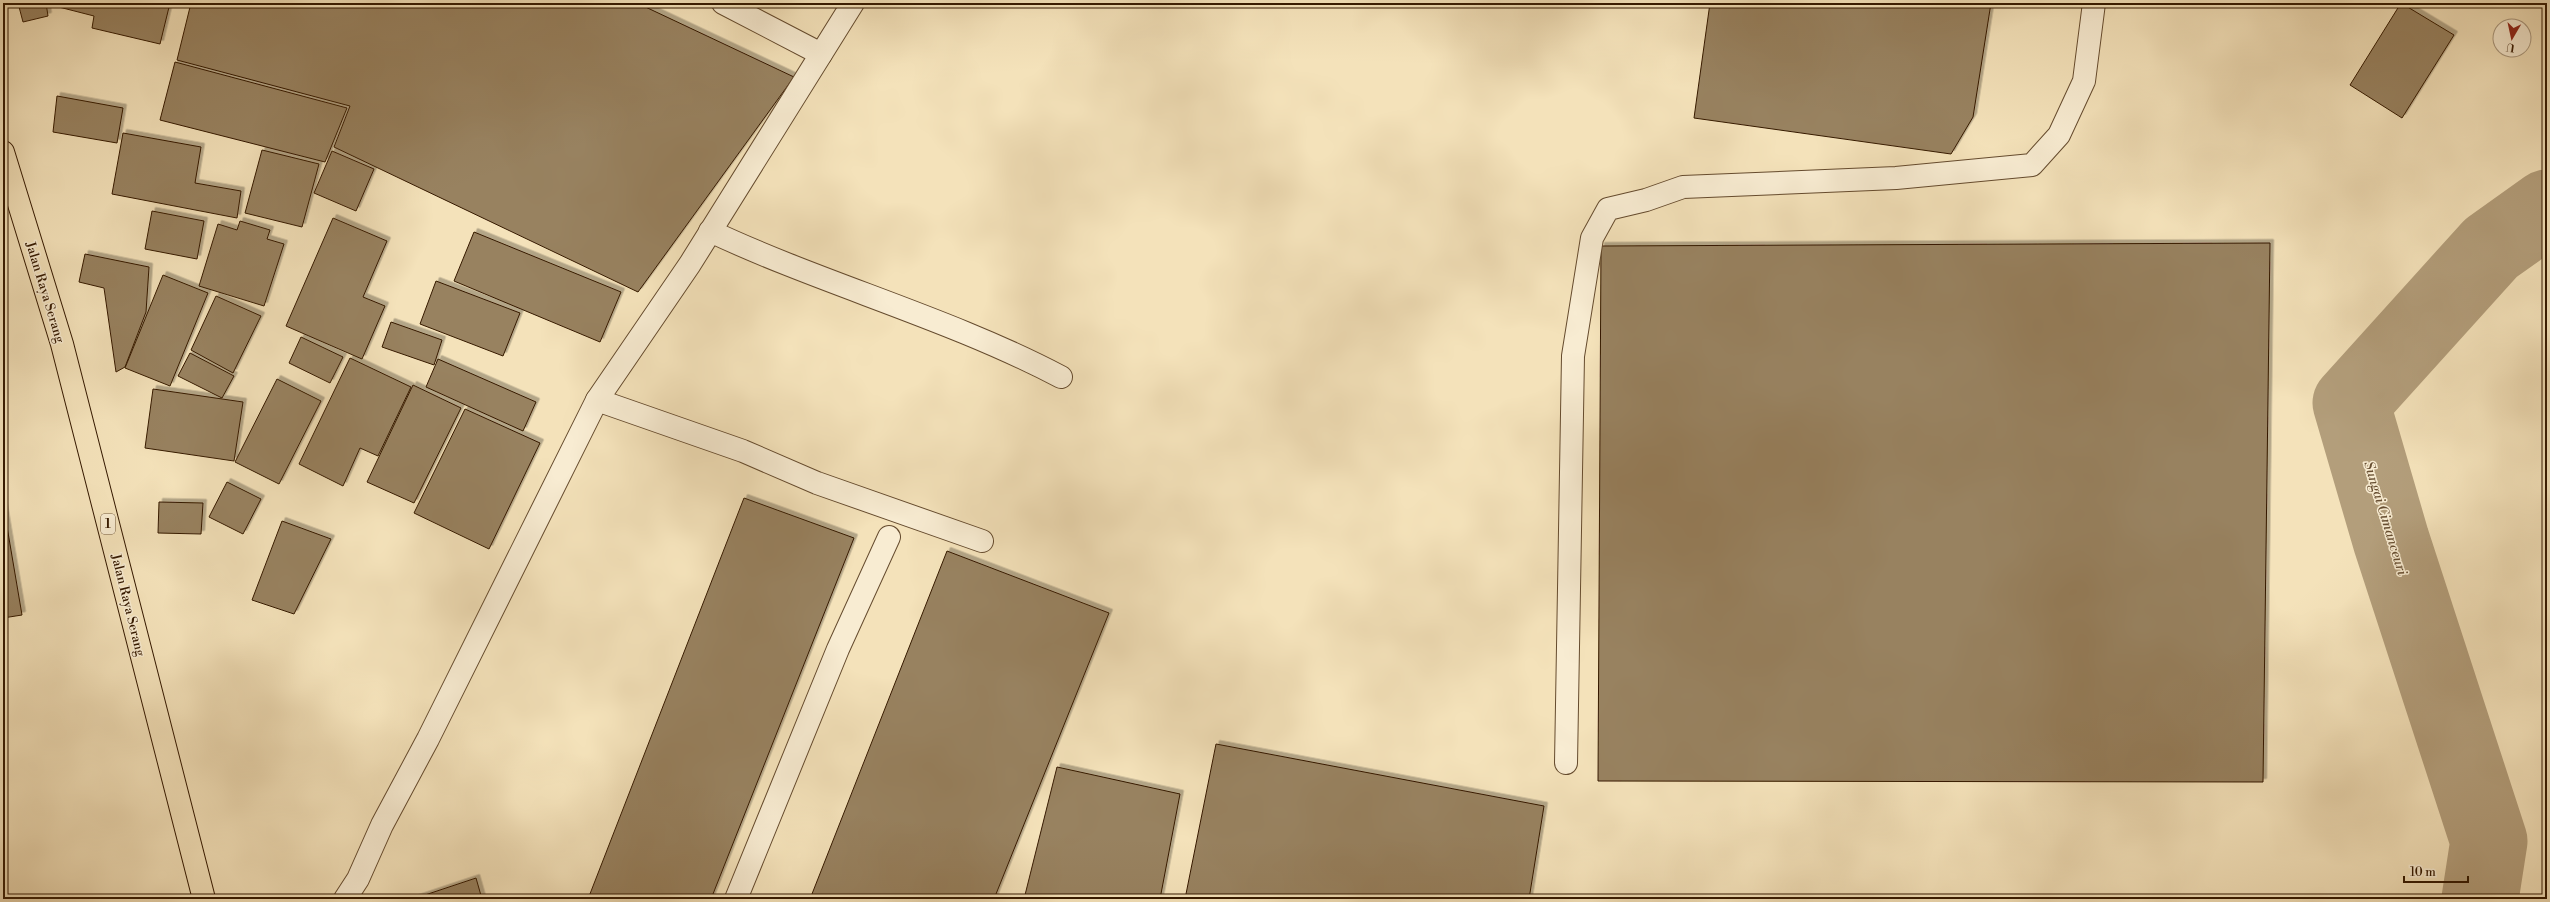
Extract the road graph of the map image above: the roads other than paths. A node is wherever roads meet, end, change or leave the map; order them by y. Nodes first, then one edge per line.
1 (723, 3) edge
2 (853, 3) edge
3 (2094, 3) edge
4 (821, 54) junction
5 (3, 152) edge
6 (710, 231) junction
7 (1061, 377) dead end
8 (598, 400) junction
9 (889, 538) dead end
10 (982, 541) dead end
11 (1566, 763) dead end
12 (204, 899) edge
13 (345, 899) edge
14 (736, 899) edge

1 - 4 street
2 - 4 street
3 - 11 street
4 - 6 street
5 - 12 highway, Jalan Raya Serang / 1
6 - 7 street
6 - 8 street
8 - 10 street
8 - 13 street
9 - 14 street

